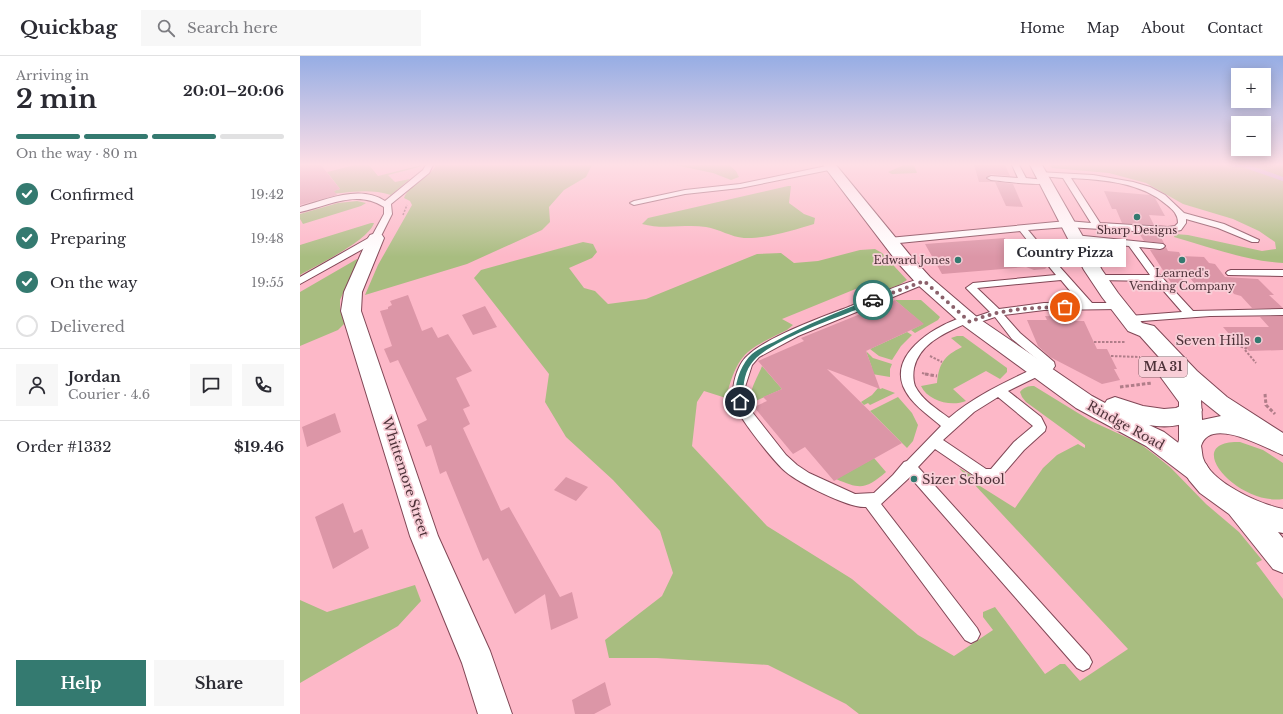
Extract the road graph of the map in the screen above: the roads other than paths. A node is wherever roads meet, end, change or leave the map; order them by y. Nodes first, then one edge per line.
1 (396, 196) edge
2 (668, 196) edge
3 (853, 196) edge
4 (1052, 196) edge
5 (1078, 196) edge
6 (1160, 196) edge
7 (634, 203) dead end
8 (386, 204) junction
9 (300, 210) edge
10 (1181, 215) junction
11 (1097, 226) junction
12 (1022, 228) junction
13 (1071, 231) junction
14 (376, 238) junction
15 (1255, 240) dead end
16 (889, 241) junction
17 (1132, 244) junction
18 (1160, 246) dead end
19 (1038, 248) dead end
20 (1046, 258) dead end
21 (1231, 273) dead end
22 (1283, 273) edge
23 (1063, 277) junction
24 (1098, 278) junction
25 (1158, 278) junction
26 (300, 281) edge
27 (924, 281) junction
28 (1089, 306) junction
29 (996, 312) junction
30 (1283, 312) edge
31 (1190, 314) junction
32 (969, 320) junction
33 (1128, 323) junction
34 (1047, 376) junction
35 (998, 390) junction
36 (1187, 423) junction
37 (949, 426) junction
38 (934, 440) junction
39 (1276, 442) edge
40 (909, 466) junction
41 (1197, 471) junction
42 (870, 501) junction
43 (1236, 505) junction
44 (1283, 520) edge
45 (1283, 559) edge
46 (971, 634) dead end
47 (1083, 662) dead end
48 (495, 714) edge

1 - 8 lane
2 - 7 lane
3 - 16 street, Rindge Road
4 - 13 street, MA 31
5 - 11 lane
6 - 10 lane
8 - 9 lane
8 - 14 lane
10 - 11 lane
10 - 15 lane
11 - 13 lane
12 - 13 lane
12 - 16 lane
12 - 19 lane
13 - 17 lane
13 - 24 street, MA 31
14 - 26 lane
14 - 48 street, Whittemore Street
16 - 27 street, Rindge Road
17 - 18 lane
17 - 25 lane
20 - 23 lane
21 - 22 lane
23 - 28 lane
23 - 29 lane
24 - 25 lane
24 - 33 street, MA 31
25 - 31 lane
27 - 32 street, Rindge Road
27 - 42 lane
28 - 29 lane
28 - 33 lane
29 - 32 lane
29 - 34 lane
30 - 31 lane
31 - 33 lane
32 - 34 street, Rindge Road
32 - 37 lane
33 - 36 street, MA 31
33 - 39 street
34 - 35 lane
34 - 36 street, Rindge Road
34 - 41 street, Rindge Road
35 - 37 lane
35 - 38 lane
36 - 39 street
36 - 41 street, MA 31
37 - 38 lane
38 - 40 lane
40 - 42 lane
40 - 47 lane
41 - 43 street, MA 31
42 - 46 lane
43 - 44 street
43 - 45 street, MA 31

